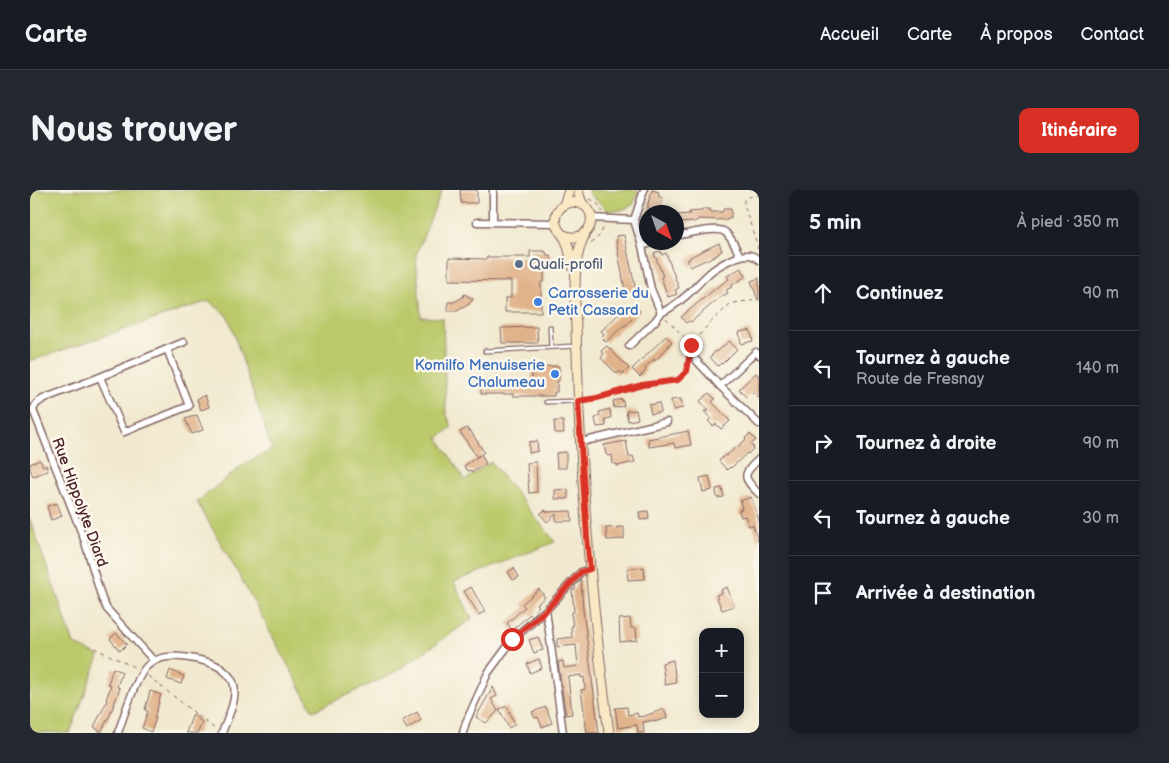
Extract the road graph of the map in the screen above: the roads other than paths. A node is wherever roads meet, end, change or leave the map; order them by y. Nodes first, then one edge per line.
1 (494, 190) edge
2 (569, 190) edge
3 (578, 190) edge
4 (644, 190) edge
5 (586, 201) junction
6 (564, 205) junction
7 (591, 218) junction
8 (634, 220) junction
9 (493, 221) junction
10 (477, 222) dead end
11 (556, 223) junction
12 (584, 234) junction
13 (564, 235) junction
14 (684, 235) edge
15 (639, 236) edge
16 (643, 250) edge
17 (740, 256) junction
18 (757, 259) edge
19 (575, 273) junction
20 (661, 313) junction
21 (550, 327) dead end
22 (184, 342) dead end
23 (576, 346) junction
24 (629, 346) dead end
25 (551, 347) junction
26 (167, 349) junction
27 (485, 351) dead end
28 (759, 355) edge
29 (696, 360) dead end
30 (100, 377) junction
31 (720, 386) junction
32 (578, 401) junction
33 (546, 402) dead end
34 (666, 422) dead end
35 (759, 424) edge
36 (581, 442) junction
37 (759, 459) edge
38 (759, 494) edge
39 (590, 569) junction
40 (546, 610) junction
41 (154, 661) junction
42 (118, 733) edge
43 (221, 733) edge
44 (462, 733) edge
45 (563, 733) edge
46 (610, 733) edge

1 - 9 street
2 - 6 street
3 - 5 street
4 - 8 street
5 - 6 street
5 - 7 street
6 - 11 street
7 - 8 street
7 - 12 street
8 - 15 street
9 - 10 street
9 - 11 street
11 - 13 street
12 - 13 street
12 - 19 street
13 - 19 street
14 - 17 street
16 - 20 street
17 - 18 street
17 - 20 street
19 - 23 street
20 - 24 street
21 - 25 lane
22 - 26 street, Rue Hippolyte Diard
23 - 25 lane
23 - 32 street
25 - 27 lane
26 - 30 street, Rue Hippolyte Diard
26 - 30 street
28 - 31 street
29 - 31 street
30 - 41 street, Rue Hippolyte Diard
31 - 35 street
32 - 33 lane
32 - 36 street
34 - 36 street
36 - 39 street
37 - 38 street
39 - 40 street
39 - 46 street
40 - 44 street
40 - 45 street
41 - 42 street
41 - 43 street

